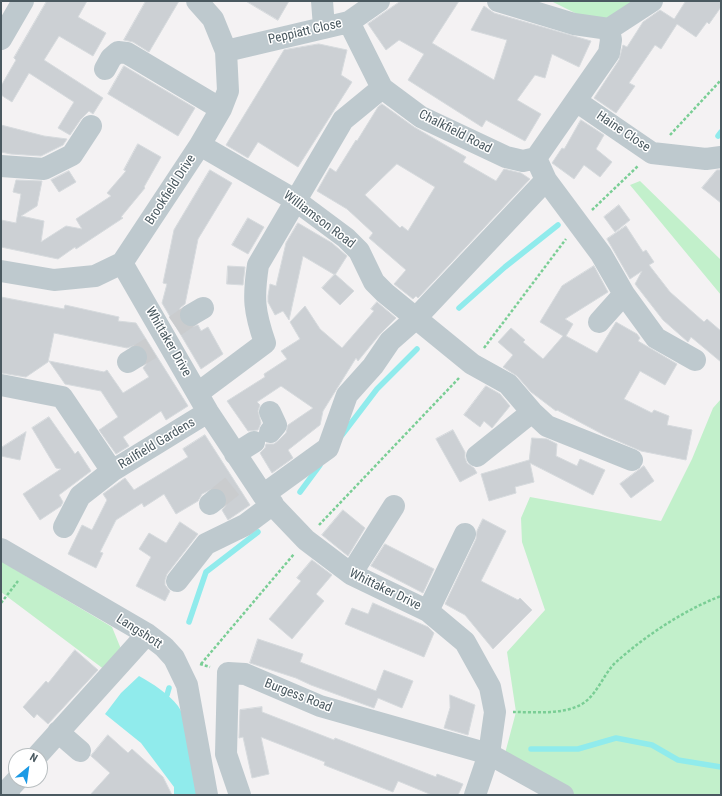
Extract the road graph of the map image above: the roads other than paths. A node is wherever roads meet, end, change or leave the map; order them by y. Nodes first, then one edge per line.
1 (23, 1) edge
2 (197, 1) edge
3 (322, 1) edge
4 (379, 1) edge
5 (498, 1) edge
6 (652, 1) edge
7 (349, 22) junction
8 (324, 27) junction
9 (609, 29) junction
10 (1, 39) edge
11 (226, 51) junction
12 (105, 69) dead end
13 (382, 88) junction
14 (576, 100) junction
15 (221, 109) junction
16 (91, 126) dead end
17 (200, 145) junction
18 (721, 157) edge
19 (536, 158) junction
20 (1, 166) edge
21 (546, 180) junction
22 (295, 200) junction
23 (122, 263) junction
24 (1, 271) edge
25 (624, 294) junction
26 (415, 319) junction
27 (599, 322) dead end
28 (695, 360) dead end
29 (1, 385) edge
30 (198, 393) junction
31 (208, 412) junction
32 (532, 412) junction
33 (264, 429) dead end
34 (235, 454) junction
35 (477, 456) dead end
36 (632, 460) dead end
37 (112, 471) junction
38 (268, 499) junction
39 (394, 506) dead end
40 (64, 526) dead end
41 (465, 534) dead end
42 (1, 549) edge
43 (351, 574) junction
44 (177, 581) dead end
45 (428, 611) junction
46 (147, 634) junction
47 (58, 732) junction
48 (44, 748) edge
49 (80, 751) dead end
50 (489, 754) junction
51 (207, 795) edge
52 (240, 795) edge
53 (475, 795) edge
54 (563, 795) edge

1 - 10 street
2 - 11 street, Brookfield Drive
3 - 8 street
4 - 7 street, Peppiatt Close
5 - 9 street
6 - 9 street
7 - 8 street, Peppiatt Close
7 - 13 street, Chalkfield Road
8 - 11 street, Peppiatt Close
9 - 14 street
11 - 15 street, Brookfield Drive
12 - 15 street
13 - 19 street, Chalkfield Road
13 - 22 street
14 - 18 street, Haine Close
14 - 19 street
15 - 17 street, Brookfield Drive
16 - 20 street
17 - 22 street, Williamson Road
17 - 23 street, Brookfield Drive
19 - 21 street
21 - 25 street
21 - 26 street
22 - 26 street, Williamson Road
22 - 30 street
23 - 24 street
23 - 30 street, Whittaker Drive
25 - 27 street
25 - 28 street
26 - 32 street, Williamson Road
26 - 38 street
29 - 37 street, Railfield Gardens
30 - 31 street, Whittaker Drive
31 - 34 street, Whittaker Drive
31 - 37 street, Railfield Gardens
32 - 35 street
32 - 36 street, Williamson Road
33 - 34 street
34 - 38 street, Whittaker Drive
37 - 40 street
38 - 43 street, Whittaker Drive
38 - 44 street
39 - 43 street
41 - 45 street
42 - 46 street, Langshott
43 - 45 street, Whittaker Drive
45 - 50 street, Whittaker Drive
46 - 47 street
46 - 51 street, Langshott
47 - 48 street
47 - 49 street
50 - 52 street, Burgess Road
50 - 53 street, Whittaker Drive
50 - 54 street

